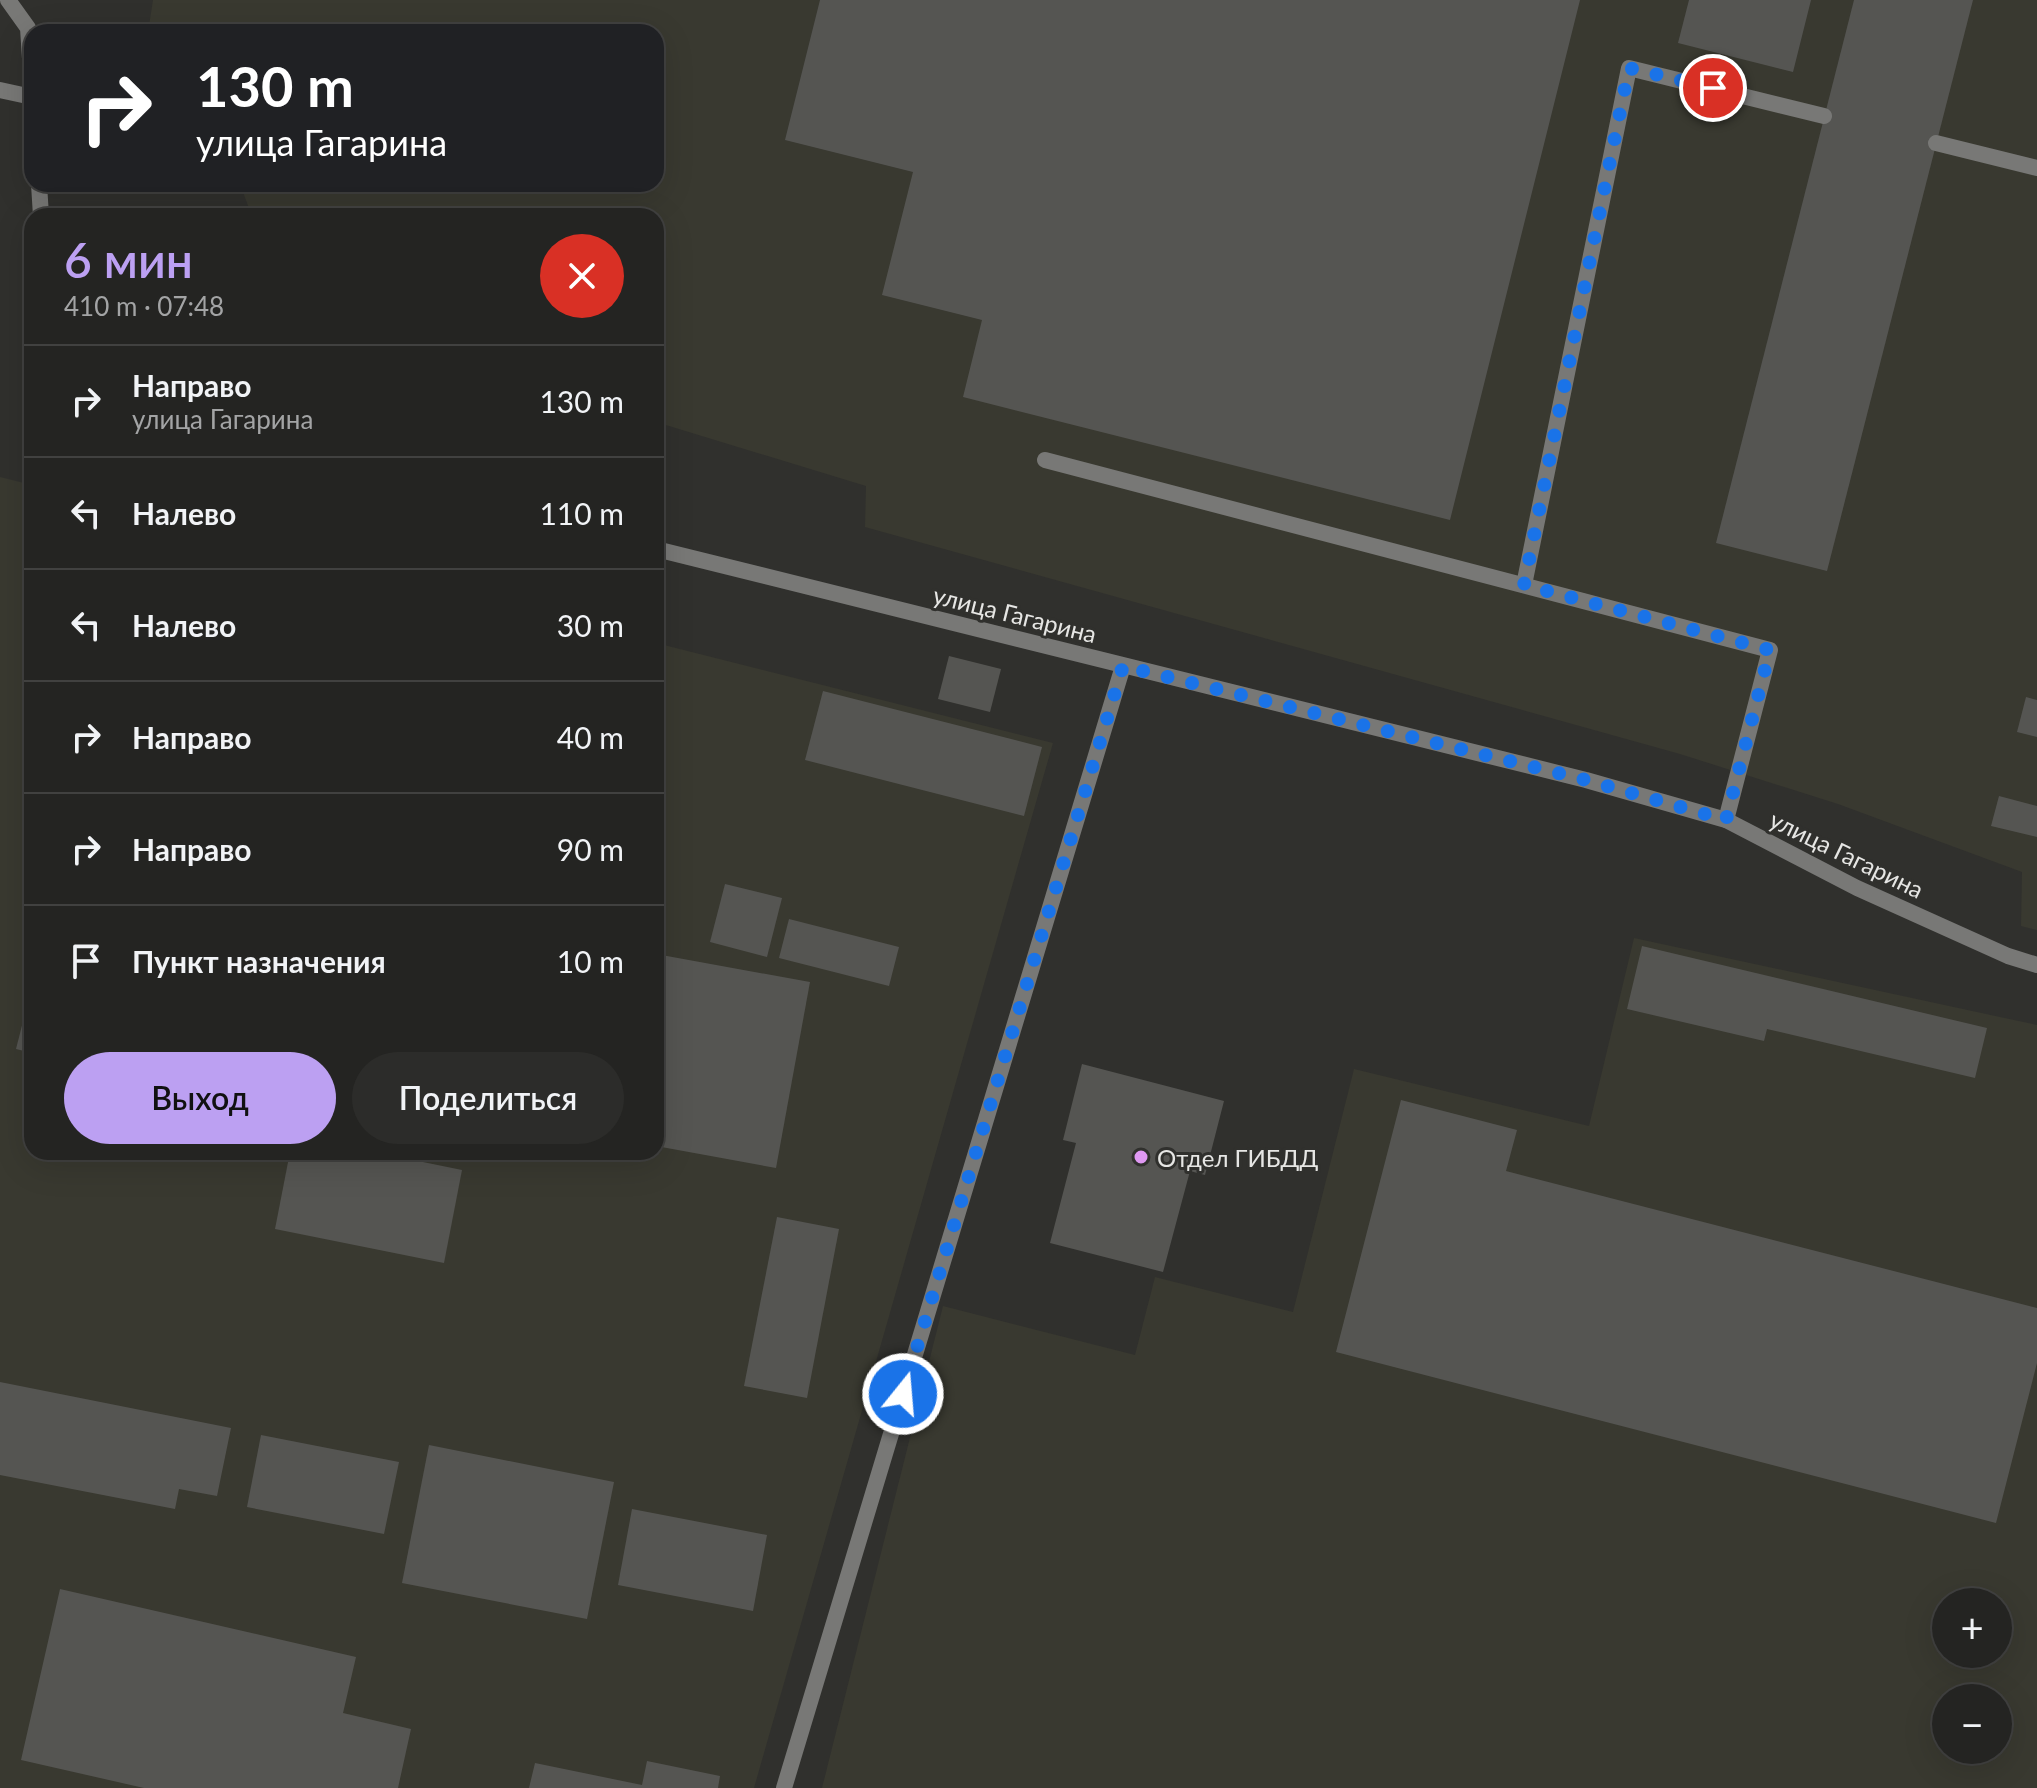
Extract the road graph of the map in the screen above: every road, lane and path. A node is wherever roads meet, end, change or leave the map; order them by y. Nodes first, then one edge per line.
1 (8, 0) edge
2 (25, 24) edge
3 (0, 90) edge
4 (24, 95) edge
5 (1824, 116) dead end
6 (1936, 143) dead end
7 (2037, 168) edge
8 (1045, 460) dead end
9 (664, 551) edge
10 (1524, 585) junction
11 (1123, 666) junction
12 (1726, 820) junction
13 (2037, 965) edge
14 (784, 1788) edge

1 - 2 street
3 - 4 street
5 - 10 street
6 - 7 street
8 - 10 street
9 - 11 street, улица Гагарина
10 - 12 street
11 - 12 street, улица Гагарина
11 - 14 street
12 - 13 street, улица Гагарина

